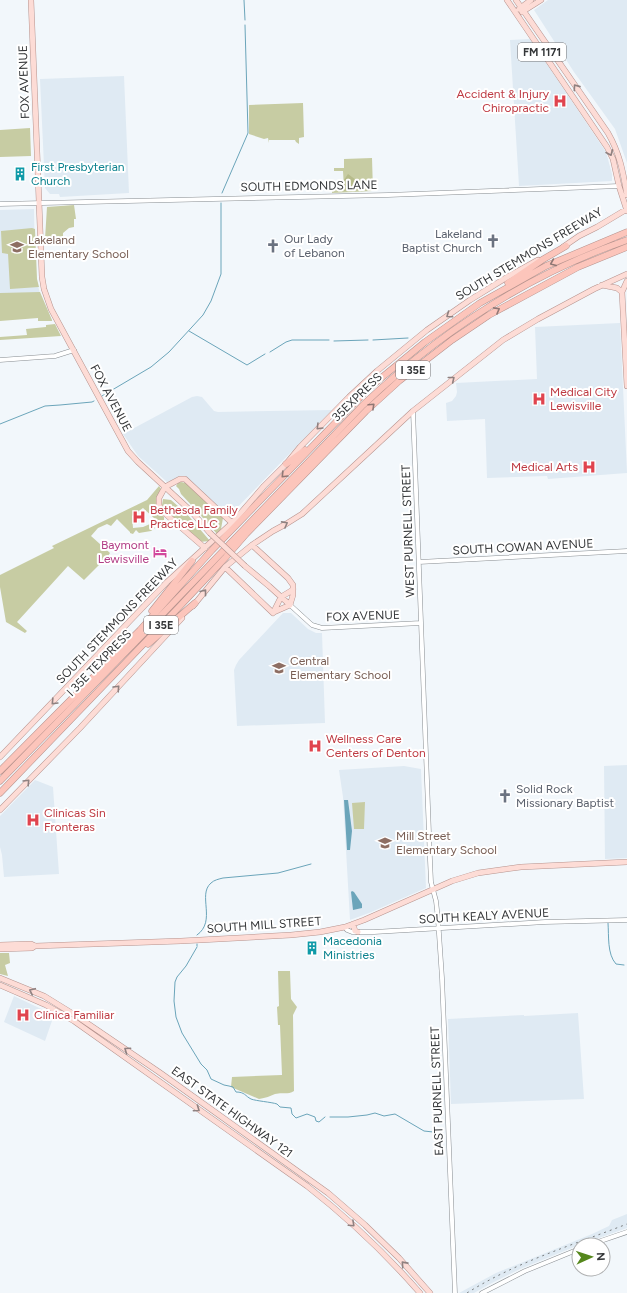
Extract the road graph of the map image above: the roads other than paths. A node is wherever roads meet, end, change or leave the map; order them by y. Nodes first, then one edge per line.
1 (31, 0) edge
2 (507, 0) edge
3 (516, 0) edge
4 (531, 0) edge
5 (541, 0) edge
6 (522, 9) junction
7 (516, 13) junction
8 (599, 119) junction
9 (592, 123) junction
10 (619, 186) junction
11 (627, 195) edge
12 (38, 203) junction
13 (0, 204) edge
14 (627, 210) edge
15 (627, 232) edge
16 (627, 240) edge
17 (566, 246) junction
18 (627, 247) edge
19 (627, 274) edge
20 (627, 282) edge
21 (601, 285) junction
22 (622, 292) junction
23 (480, 304) junction
24 (624, 305) junction
25 (627, 314) edge
26 (74, 350) junction
27 (0, 360) edge
28 (627, 386) edge
29 (413, 411) junction
30 (311, 447) junction
31 (286, 464) junction
32 (175, 482) junction
33 (165, 487) junction
34 (172, 493) junction
35 (159, 498) junction
36 (232, 523) junction
37 (252, 545) junction
38 (205, 548) junction
39 (627, 551) edge
40 (213, 560) joint
41 (192, 561) junction
42 (419, 562) junction
43 (225, 567) junction
44 (293, 589) junction
45 (281, 597) junction
46 (195, 603) junction
47 (290, 605) junction
48 (273, 613) junction
49 (421, 623) junction
50 (140, 630) junction
51 (96, 693) junction
52 (44, 726) junction
53 (0, 757) edge
54 (0, 766) edge
55 (0, 771) edge
56 (0, 781) edge
57 (0, 794) edge
58 (0, 810) edge
59 (627, 862) edge
60 (433, 890) junction
61 (627, 920) edge
62 (353, 924) junction
63 (345, 927) junction
64 (438, 928) junction
65 (358, 932) junction
66 (0, 945) edge
67 (11, 947) junction
68 (0, 949) edge
69 (0, 978) edge
70 (0, 985) edge
71 (111, 1039) junction
72 (106, 1045) junction
73 (159, 1072) junction
74 (154, 1078) junction
75 (185, 1090) junction
76 (180, 1097) junction
77 (328, 1193) junction
78 (322, 1198) junction
79 (627, 1232) edge
80 (611, 1237) edge
81 (571, 1252) edge
82 (420, 1293) edge
83 (430, 1293) edge
84 (455, 1293) edge
85 (482, 1293) edge

1 - 12 main road, FOX AVENUE
2 - 7 main road, FM 1171
3 - 6 main road, FM 1171
4 - 6 main road
5 - 6 main road
6 - 7 main road
8 -> 6 main road, FM 1171
7 - 9 main road, FM 1171
8 - 9 main road
8 - 11 main road, FM 1171
9 -> 10 main road, FM 1171
10 - 12 street, SOUTH EDMONDS LANE
10 - 14 main road, FM 1171
12 - 13 street, SOUTH EDMONDS LANE
12 - 26 main road, FOX AVENUE
14 - 17 main road, SOUTH STEMMONS FREEWAY
15 -> 23 highway, SOUTH STEMMONS FREEWAY / I 35E
16 - 40 highway, 35EXPRESS
17 - 23 highway
17 -> 31 main road, SOUTH STEMMONS FREEWAY
51 -> 18 highway, I 35E
19 - 21 main road
20 - 22 main road
21 - 22 main road
29 -> 21 main road
22 - 24 main road
23 - 30 highway, SOUTH STEMMONS FREEWAY / I 35E
24 - 25 main road
24 - 28 main road
26 - 27 street
26 - 33 main road, FOX AVENUE
37 -> 29 main road
29 - 42 street, WEST PURNELL STREET
30 - 31 highway
30 -> 50 highway, SOUTH STEMMONS FREEWAY / I 35E
31 - 36 main road, SOUTH STEMMONS FREEWAY
32 - 33 main road
32 - 34 main road
32 - 36 main road
33 - 34 main road, FOX AVENUE
33 - 35 main road
34 - 35 main road
34 - 45 main road, FOX AVENUE, bridge
35 - 38 main road
36 - 38 main road, SOUTH STEMMONS FREEWAY
37 - 43 main road
37 - 44 main road
38 - 41 main road, SOUTH STEMMONS FREEWAY
39 - 42 street, SOUTH COWAN AVENUE
40 - 56 highway, I 35E TEXPRESS
41 - 50 highway
41 -> 53 main road, SOUTH STEMMONS FREEWAY
42 - 49 street, WEST PURNELL STREET
46 -> 43 main road
43 - 48 main road
44 - 45 main road
44 - 47 main road
45 - 47 main road, FOX AVENUE
45 - 48 main road
46 - 51 highway
58 -> 46 main road
47 - 48 main road
47 - 49 street, FOX AVENUE
49 - 60 street, WEST PURNELL STREET
50 - 52 highway, SOUTH STEMMONS FREEWAY / I 35E
51 - 57 highway, I 35E
52 - 54 highway
52 - 55 highway, SOUTH STEMMONS FREEWAY / I 35E
59 - 60 main road, SOUTH MILL STREET
60 - 62 main road, SOUTH MILL STREET
60 - 64 street, EAST PURNELL STREET
61 - 64 street, SOUTH KEALY AVENUE
62 - 63 main road, SOUTH MILL STREET
62 - 65 main road
63 - 65 street, SOUTH KEALY AVENUE
63 - 67 main road, SOUTH MILL STREET
64 - 65 street, SOUTH KEALY AVENUE
64 - 84 street, EAST PURNELL STREET
66 - 67 main road, SOUTH MILL STREET
67 - 68 main road, SOUTH MILL STREET
71 -> 69 main road, EAST STATE HIGHWAY 121
70 - 72 main road, EAST STATE HIGHWAY 121
71 - 72 main road
73 -> 71 main road, EAST STATE HIGHWAY 121
72 - 74 main road, EAST STATE HIGHWAY 121
73 - 74 main road
73 - 75 main road, EAST STATE HIGHWAY 121
74 - 76 main road, EAST STATE HIGHWAY 121
75 - 76 main road
75 - 77 main road, EAST STATE HIGHWAY 121
76 -> 78 main road, EAST STATE HIGHWAY 121
77 - 78 main road
83 -> 77 main road, EAST STATE HIGHWAY 121
78 -> 82 main road, EAST STATE HIGHWAY 121
79 - 80 street
81 - 85 street

